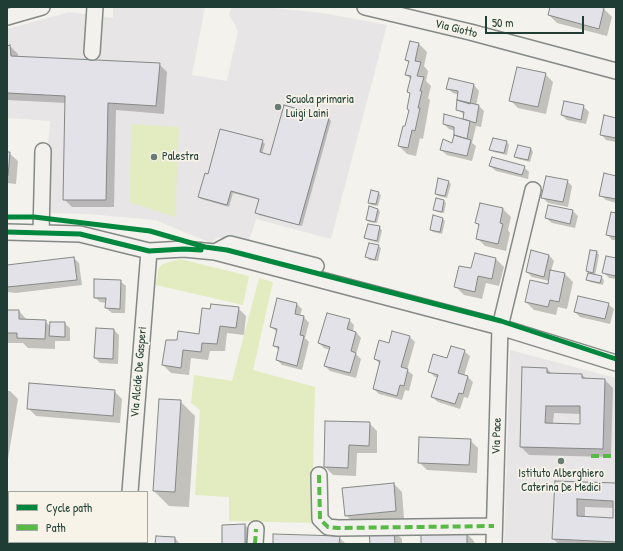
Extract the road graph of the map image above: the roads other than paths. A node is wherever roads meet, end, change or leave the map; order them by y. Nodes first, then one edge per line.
1 (42, 7) edge
2 (95, 7) edge
3 (365, 7) edge
4 (7, 17) edge
5 (92, 52) dead end
6 (616, 71) edge
7 (42, 151) dead end
8 (533, 190) dead end
9 (7, 232) edge
10 (41, 233) junction
11 (149, 251) junction
12 (215, 252) junction
13 (316, 266) dead end
14 (500, 327) junction
15 (616, 363) edge
16 (319, 475) dead end
17 (130, 491) edge
18 (494, 526) junction
19 (256, 529) dead end
20 (255, 544) edge
21 (494, 544) edge

1 - 4 street
2 - 5 street
3 - 6 street, Via Giotto
7 - 10 street
8 - 14 street, Via Pace
9 - 10 street
10 - 11 street
11 - 12 street
11 - 17 street, Via Alcide De Gasperi
12 - 13 street
12 - 14 street
14 - 15 street
14 - 18 street, Via Pace
16 - 18 street
18 - 21 street, Via Pace
19 - 20 street

